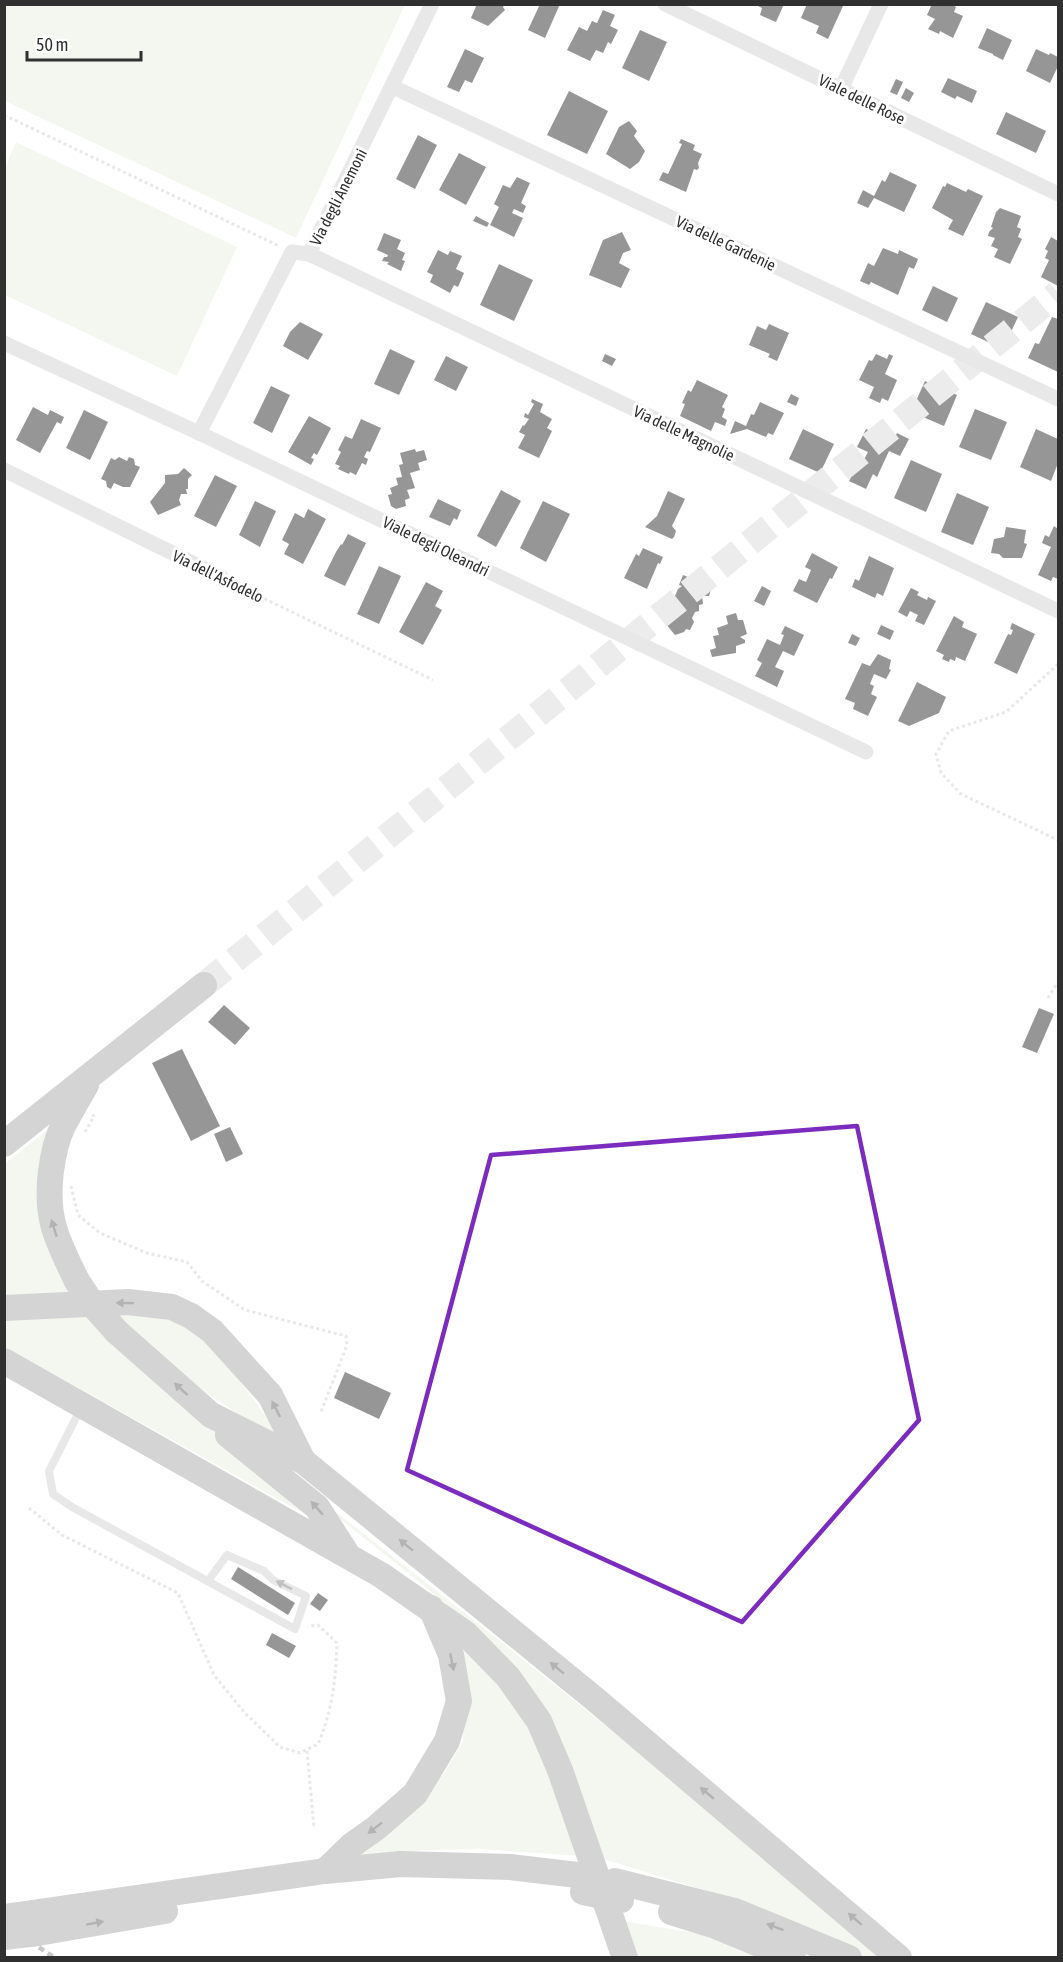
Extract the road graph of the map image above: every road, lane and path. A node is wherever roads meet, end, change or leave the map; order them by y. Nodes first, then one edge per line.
1 (432, 4) edge
2 (665, 4) edge
3 (881, 4) edge
4 (393, 87) junction
5 (842, 89) junction
6 (4, 115) edge
7 (1059, 194) edge
8 (292, 252) junction
9 (309, 254) junction
10 (4, 342) edge
11 (1059, 399) edge
12 (199, 433) junction
13 (4, 470) edge
14 (221, 577) joint
15 (1059, 611) edge
16 (1059, 664) edge
17 (433, 680) dead end
18 (866, 752) dead end
19 (1059, 840) edge
20 (1059, 982) edge
21 (204, 985) tunnel mouth
22 (1048, 998) dead end
23 (92, 1074) junction
24 (73, 1108) junction
25 (83, 1134) dead end
26 (4, 1144) edge
27 (69, 1180) dead end
28 (4, 1308) edge
29 (4, 1361) edge
30 (83, 1405) junction
31 (321, 1412) dead end
32 (211, 1415) junction
33 (303, 1461) junction
34 (29, 1508) dead end
35 (349, 1557) junction
36 (208, 1581) junction
37 (431, 1608) junction
38 (295, 1629) junction
39 (307, 1750) junction
40 (314, 1828) dead end
41 (325, 1871) junction
42 (580, 1883) junction
43 (618, 1890) junction
44 (7, 1923) edge
45 (625, 1958) edge
46 (793, 1958) edge
47 (849, 1958) edge
48 (899, 1958) edge

1 - 4 street, Via degli Anemoni
2 - 5 street, Viale delle Rose
3 - 5 street
4 - 9 street, Via degli Anemoni
4 - 11 street, Via delle Gardenie
5 - 7 street, Viale delle Rose
6 - 8 path
8 - 9 street, Via degli Anemoni
8 - 12 street, Via degli Anemoni
9 - 15 street, Via delle Magnolie
10 - 12 street, Viale degli Oleandri
12 - 18 street, Viale degli Oleandri
13 - 14 street, Via dell'Asfodelo
14 - 17 path, Via dell'Asfodelo
16 - 19 path
20 - 22 path
21 - 23 highway
23 - 24 highway
23 - 26 highway
24 - 25 path
32 -> 24 highway, bridge
27 - 31 path
33 -> 28 highway
29 - 30 highway
30 - 35 highway
30 - 36 lane
32 - 33 highway
35 -> 32 highway
48 -> 33 highway
34 - 39 path
35 - 37 highway
36 - 38 lane
38 -> 36 lane
37 -> 41 highway
37 - 45 highway
38 - 39 path
39 - 40 path
41 - 42 highway
41 - 44 highway
42 - 43 highway
44 -> 42 highway, bridge
43 - 46 highway
47 -> 43 highway

